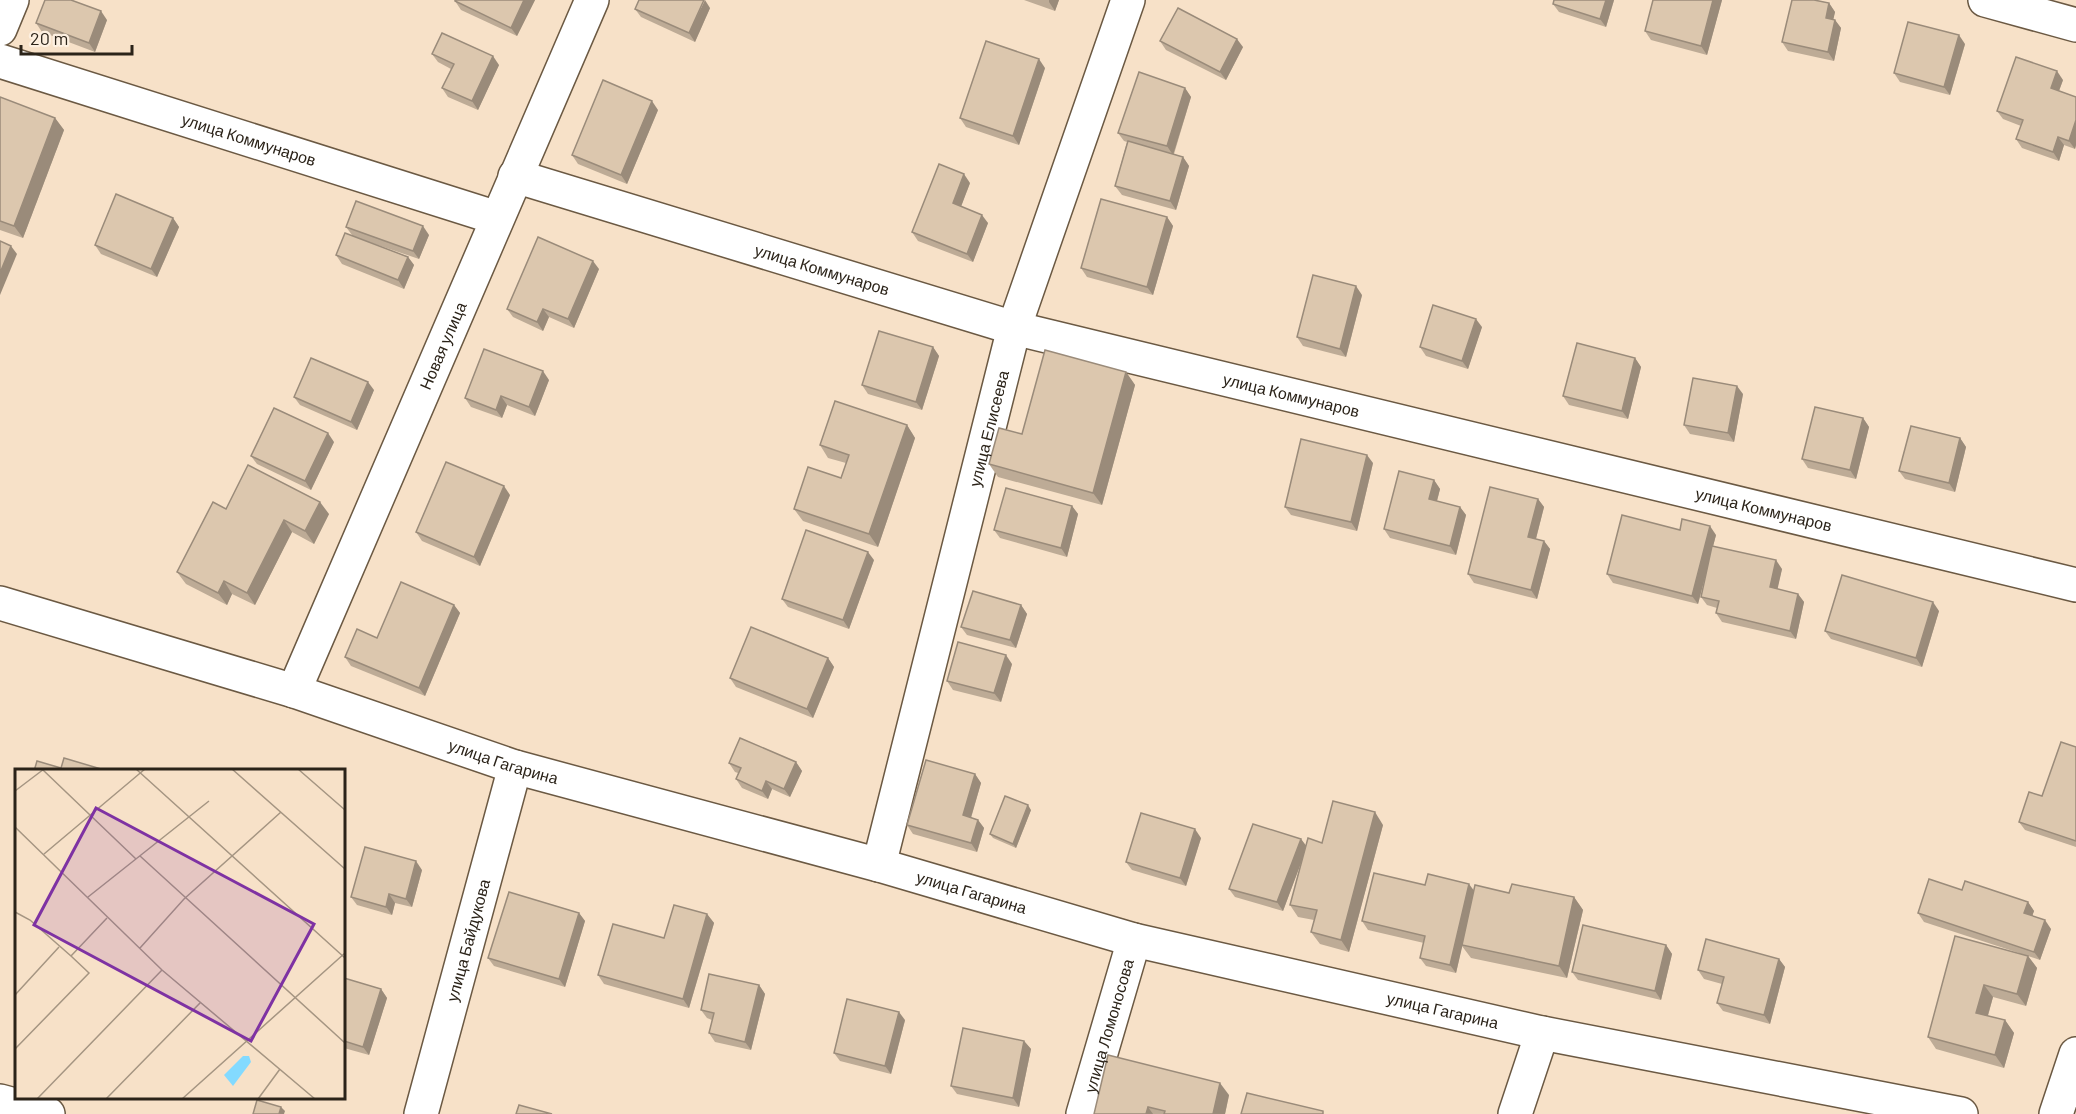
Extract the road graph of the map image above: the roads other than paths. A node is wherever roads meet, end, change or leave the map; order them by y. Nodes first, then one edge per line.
1 (12, 0) edge
2 (592, 0) edge
3 (1128, 0) edge
4 (1985, 0) edge
5 (2076, 25) edge
6 (0, 28) edge
7 (0, 61) edge
8 (515, 176) junction
9 (497, 218) junction
10 (1014, 328) junction
11 (2076, 585) edge
12 (0, 603) edge
13 (294, 691) junction
14 (515, 767) junction
15 (879, 865) junction
16 (1134, 940) junction
17 (1542, 1034) junction
18 (2076, 1054) edge
19 (0, 1101) edge
20 (48, 1114) edge
21 (421, 1114) edge
22 (1083, 1114) edge
23 (1515, 1114) edge
24 (1961, 1114) edge
25 (2056, 1114) edge

1 - 6 street
2 - 8 street, Новая улица
3 - 10 street, улица Елисеева
4 - 5 street
7 - 9 street, улица Коммунаров
8 - 9 street, Новая улица
8 - 10 street, улица Коммунаров
9 - 13 street, Новая улица
10 - 11 street, улица Коммунаров
10 - 15 street, улица Елисеева
12 - 13 street, улица Гагарина
13 - 14 street, улица Гагарина
14 - 15 street, улица Гагарина
14 - 21 street, улица Байдукова
15 - 16 street, улица Гагарина
16 - 17 street, улица Гагарина
16 - 22 street, улица Ломоносова
17 - 23 street
17 - 24 street, улица Гагарина
18 - 25 street
19 - 20 street

